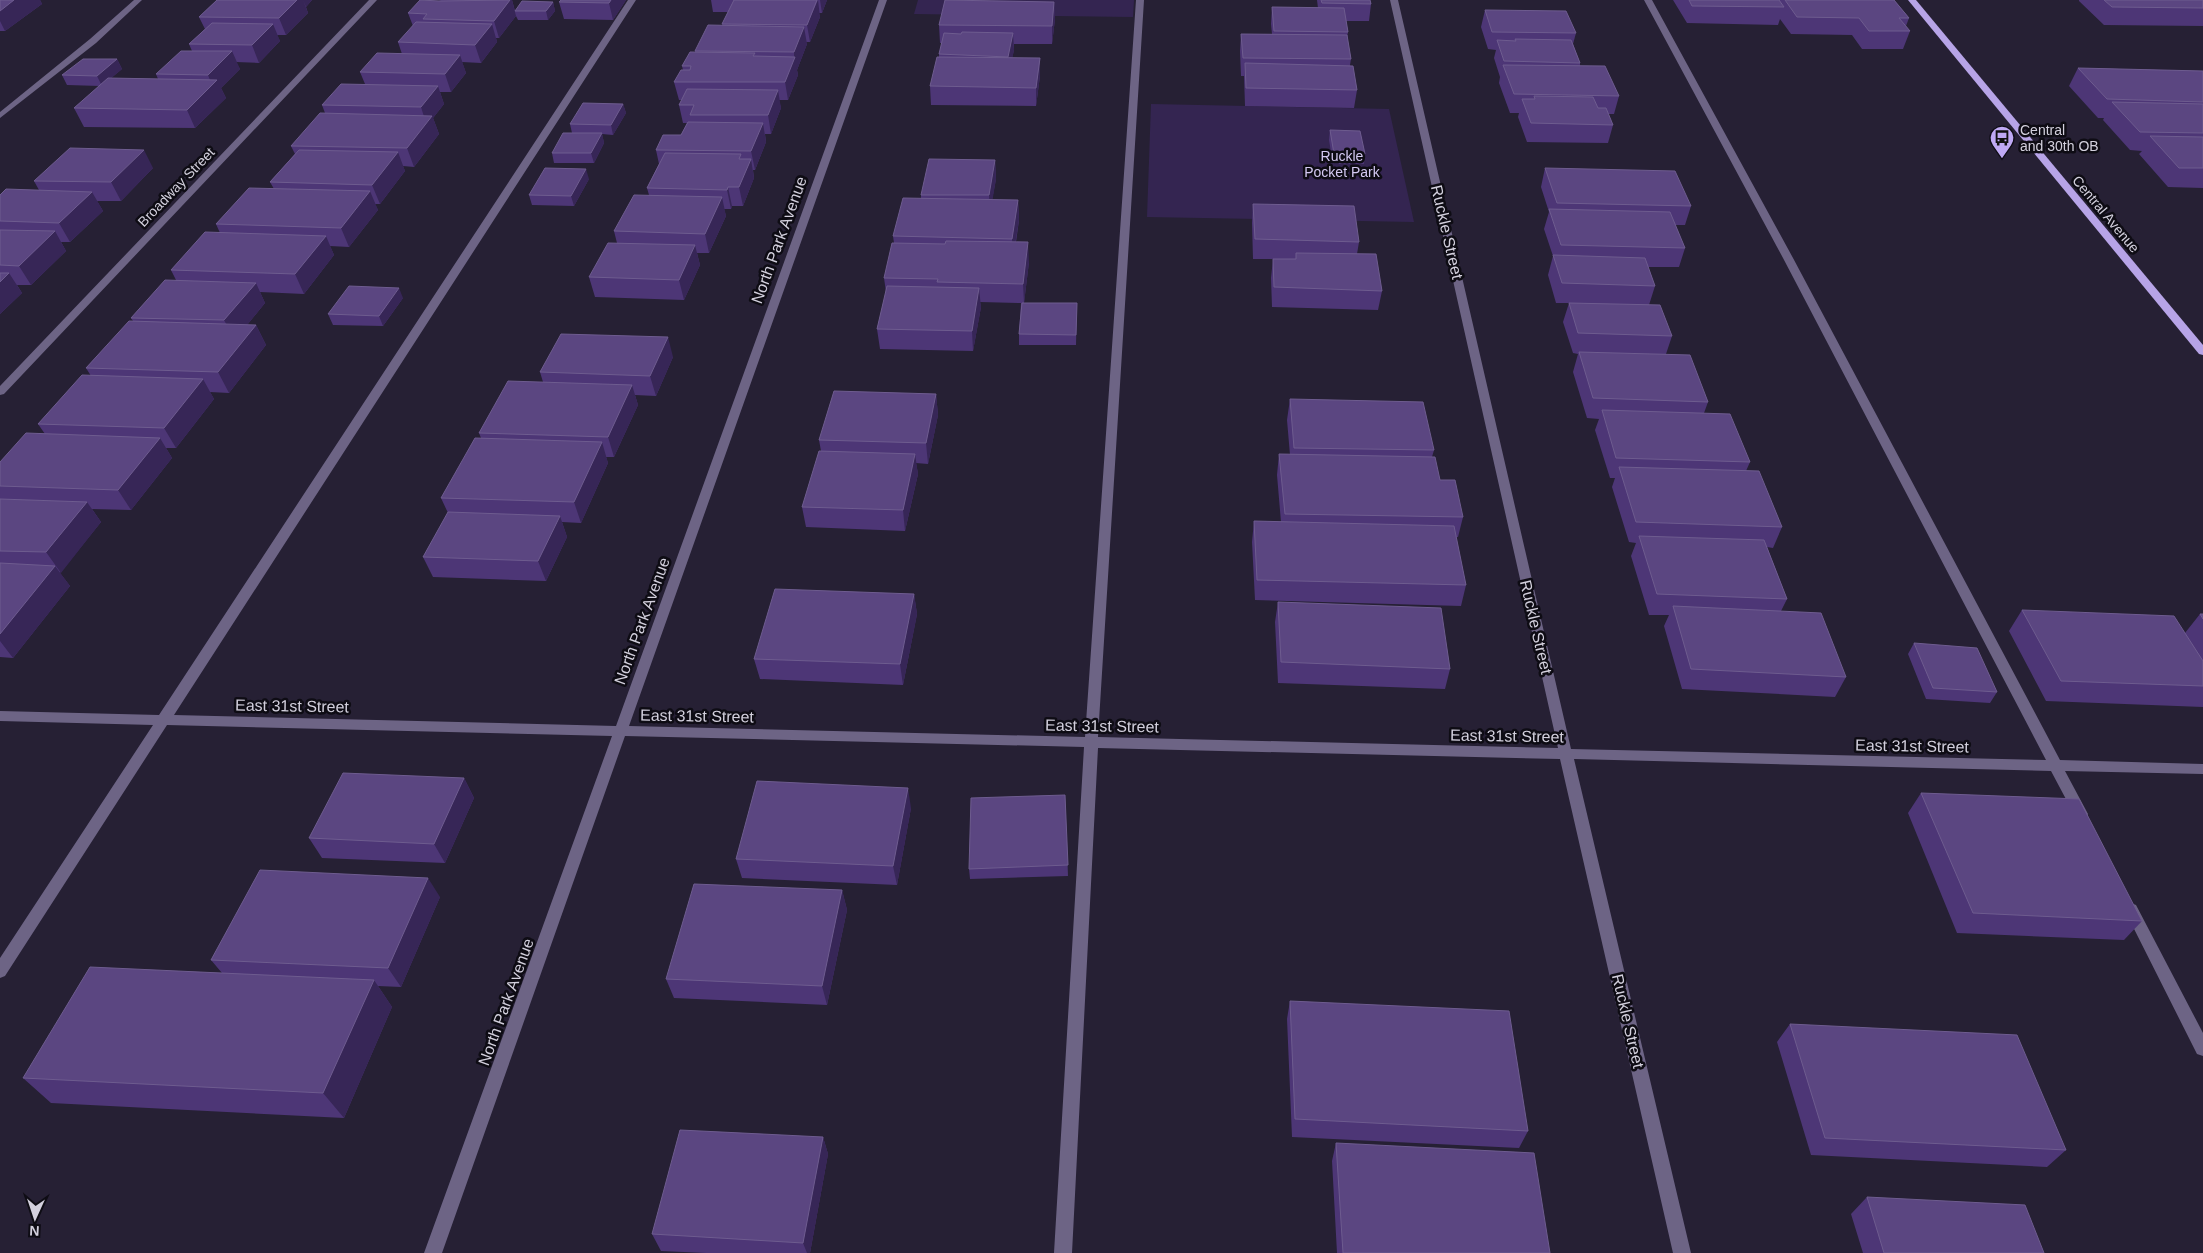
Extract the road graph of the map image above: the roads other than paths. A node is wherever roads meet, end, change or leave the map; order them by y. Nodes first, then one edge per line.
1 (138, 0) edge
2 (373, 0) edge
3 (632, 0) edge
4 (883, 0) edge
5 (1140, 0) edge
6 (1394, 0) edge
7 (1648, 0) edge
8 (1912, 0) edge
9 (0, 116) edge
10 (2203, 352) edge
11 (0, 392) edge
12 (0, 716) edge
13 (163, 720) junction
14 (620, 732) junction
15 (1091, 744) junction
16 (1566, 755) junction
17 (2057, 766) junction
18 (2203, 769) edge
19 (2089, 829) edge
20 (2126, 899) edge
21 (0, 971) edge
22 (2203, 1049) edge
23 (433, 1253) edge
24 (1064, 1253) edge
25 (1682, 1253) edge

1 - 9 street
2 - 11 street, Broadway Street
3 - 13 street
4 - 14 street, North Park Avenue
5 - 15 street
6 - 16 street, Ruckle Street
7 - 17 street
8 - 10 main road, Central Avenue
12 - 13 street, East 31st Street
13 - 14 street, East 31st Street
13 - 21 street
14 - 15 street, East 31st Street
14 - 23 street, North Park Avenue
15 - 16 street, East 31st Street
15 - 24 street
16 - 17 street, East 31st Street
16 - 25 street, Ruckle Street
17 - 18 street, East 31st Street
17 - 19 street
20 - 22 street

